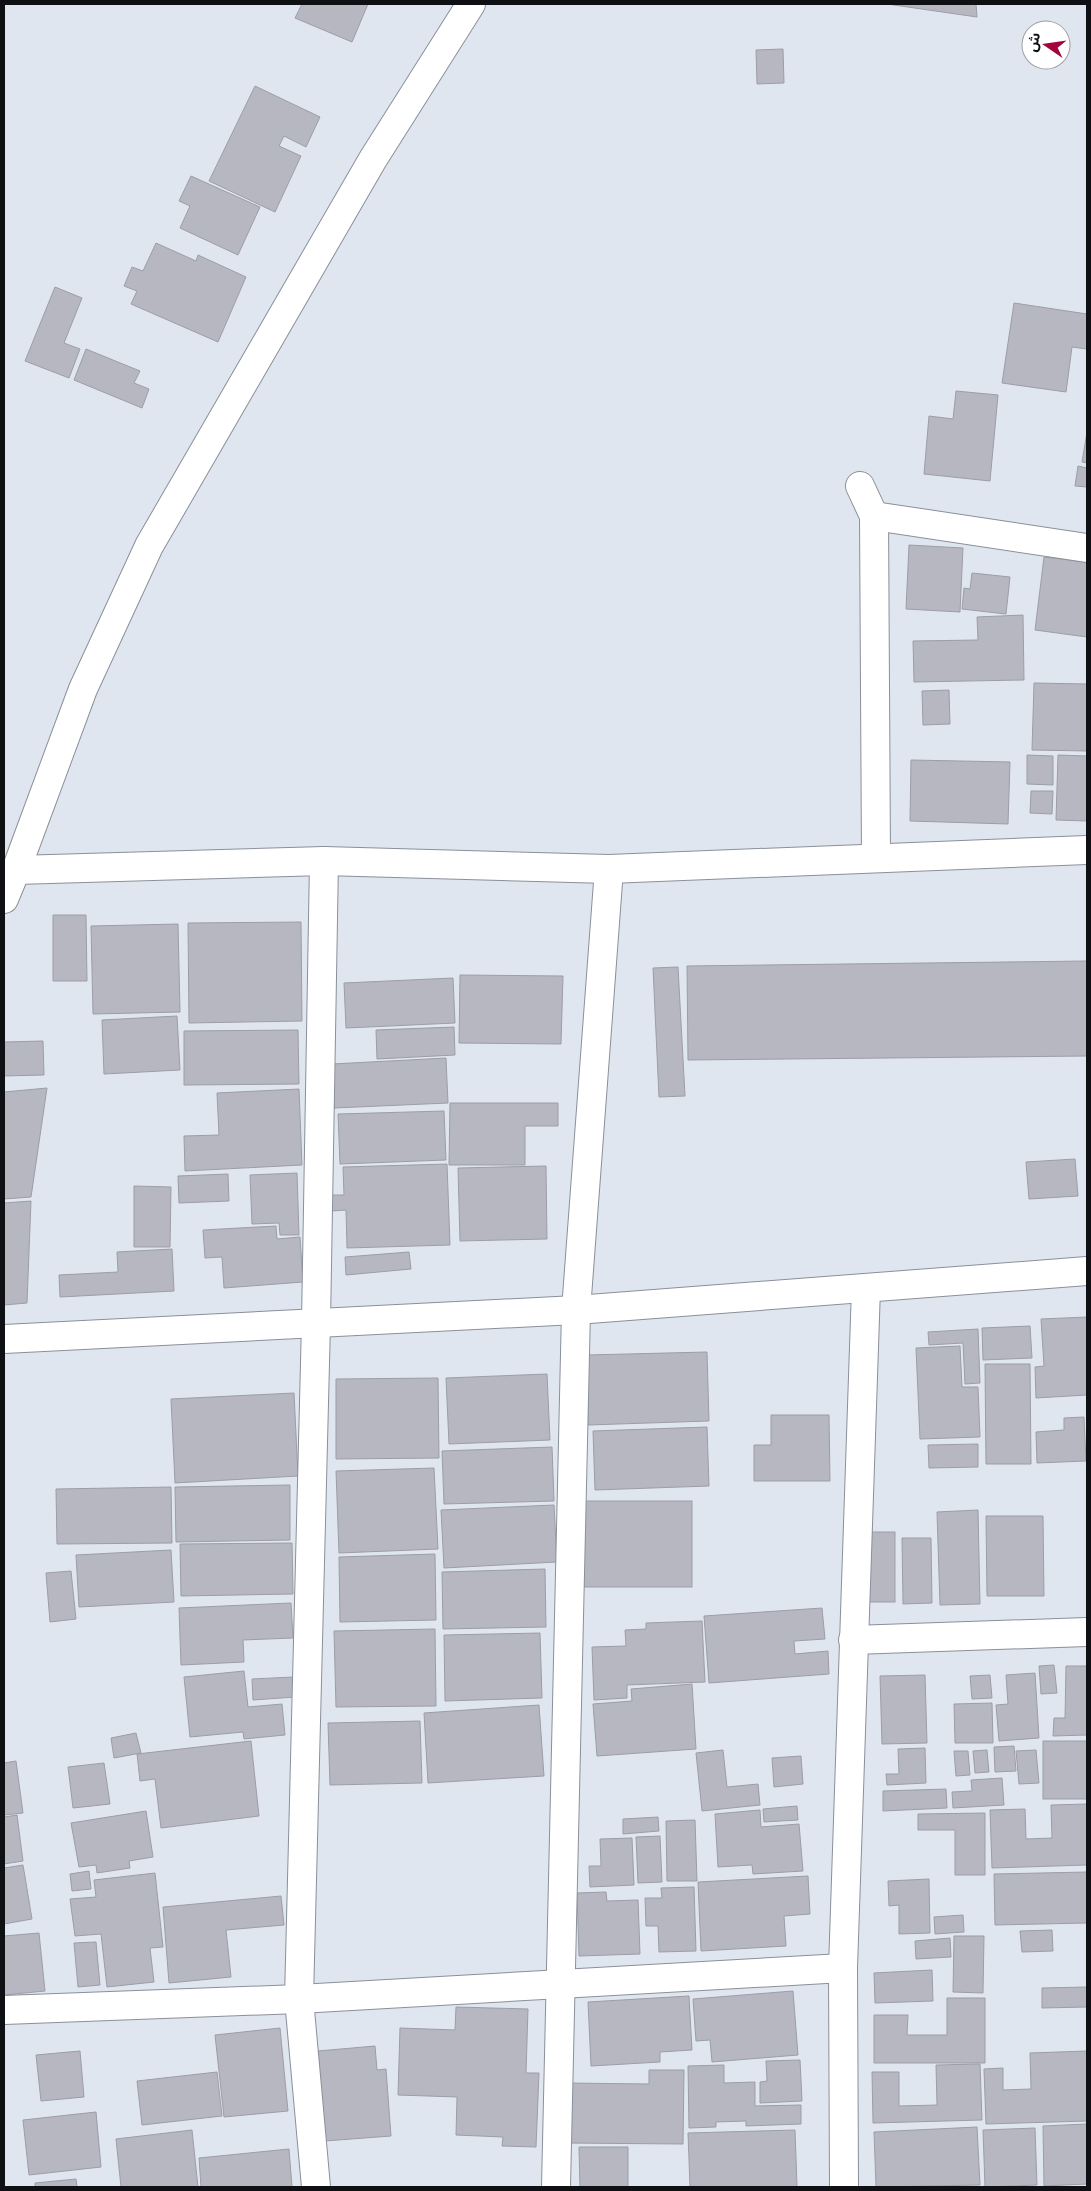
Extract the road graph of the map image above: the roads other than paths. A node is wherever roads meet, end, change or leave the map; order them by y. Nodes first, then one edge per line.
1 (471, 4) edge
2 (860, 486) dead end
3 (874, 516) junction
4 (1087, 548) edge
5 (1087, 850) edge
6 (876, 858) junction
7 (324, 861) junction
8 (609, 869) junction
9 (16, 870) junction
10 (4, 899) edge
11 (1087, 1271) edge
12 (866, 1288) junction
13 (576, 1310) junction
14 (316, 1323) junction
15 (4, 1339) edge
16 (1087, 1632) edge
17 (853, 1640) junction
18 (844, 1968) junction
19 (561, 1984) junction
20 (299, 1999) junction
21 (4, 2010) edge
22 (316, 2187) edge
23 (556, 2187) edge
24 (844, 2187) edge

1 - 9 street
2 - 3 street
3 - 4 street
3 - 6 street
5 - 6 street
6 - 8 street
7 - 8 street
7 - 9 street
7 - 14 street
8 - 13 street
9 - 10 street
11 - 12 street
12 - 13 street
12 - 17 street
13 - 14 street
13 - 19 street
14 - 15 street
14 - 20 street
16 - 17 street
17 - 18 street
18 - 19 street
18 - 24 street
19 - 20 street
19 - 23 street
20 - 21 street
20 - 22 street

